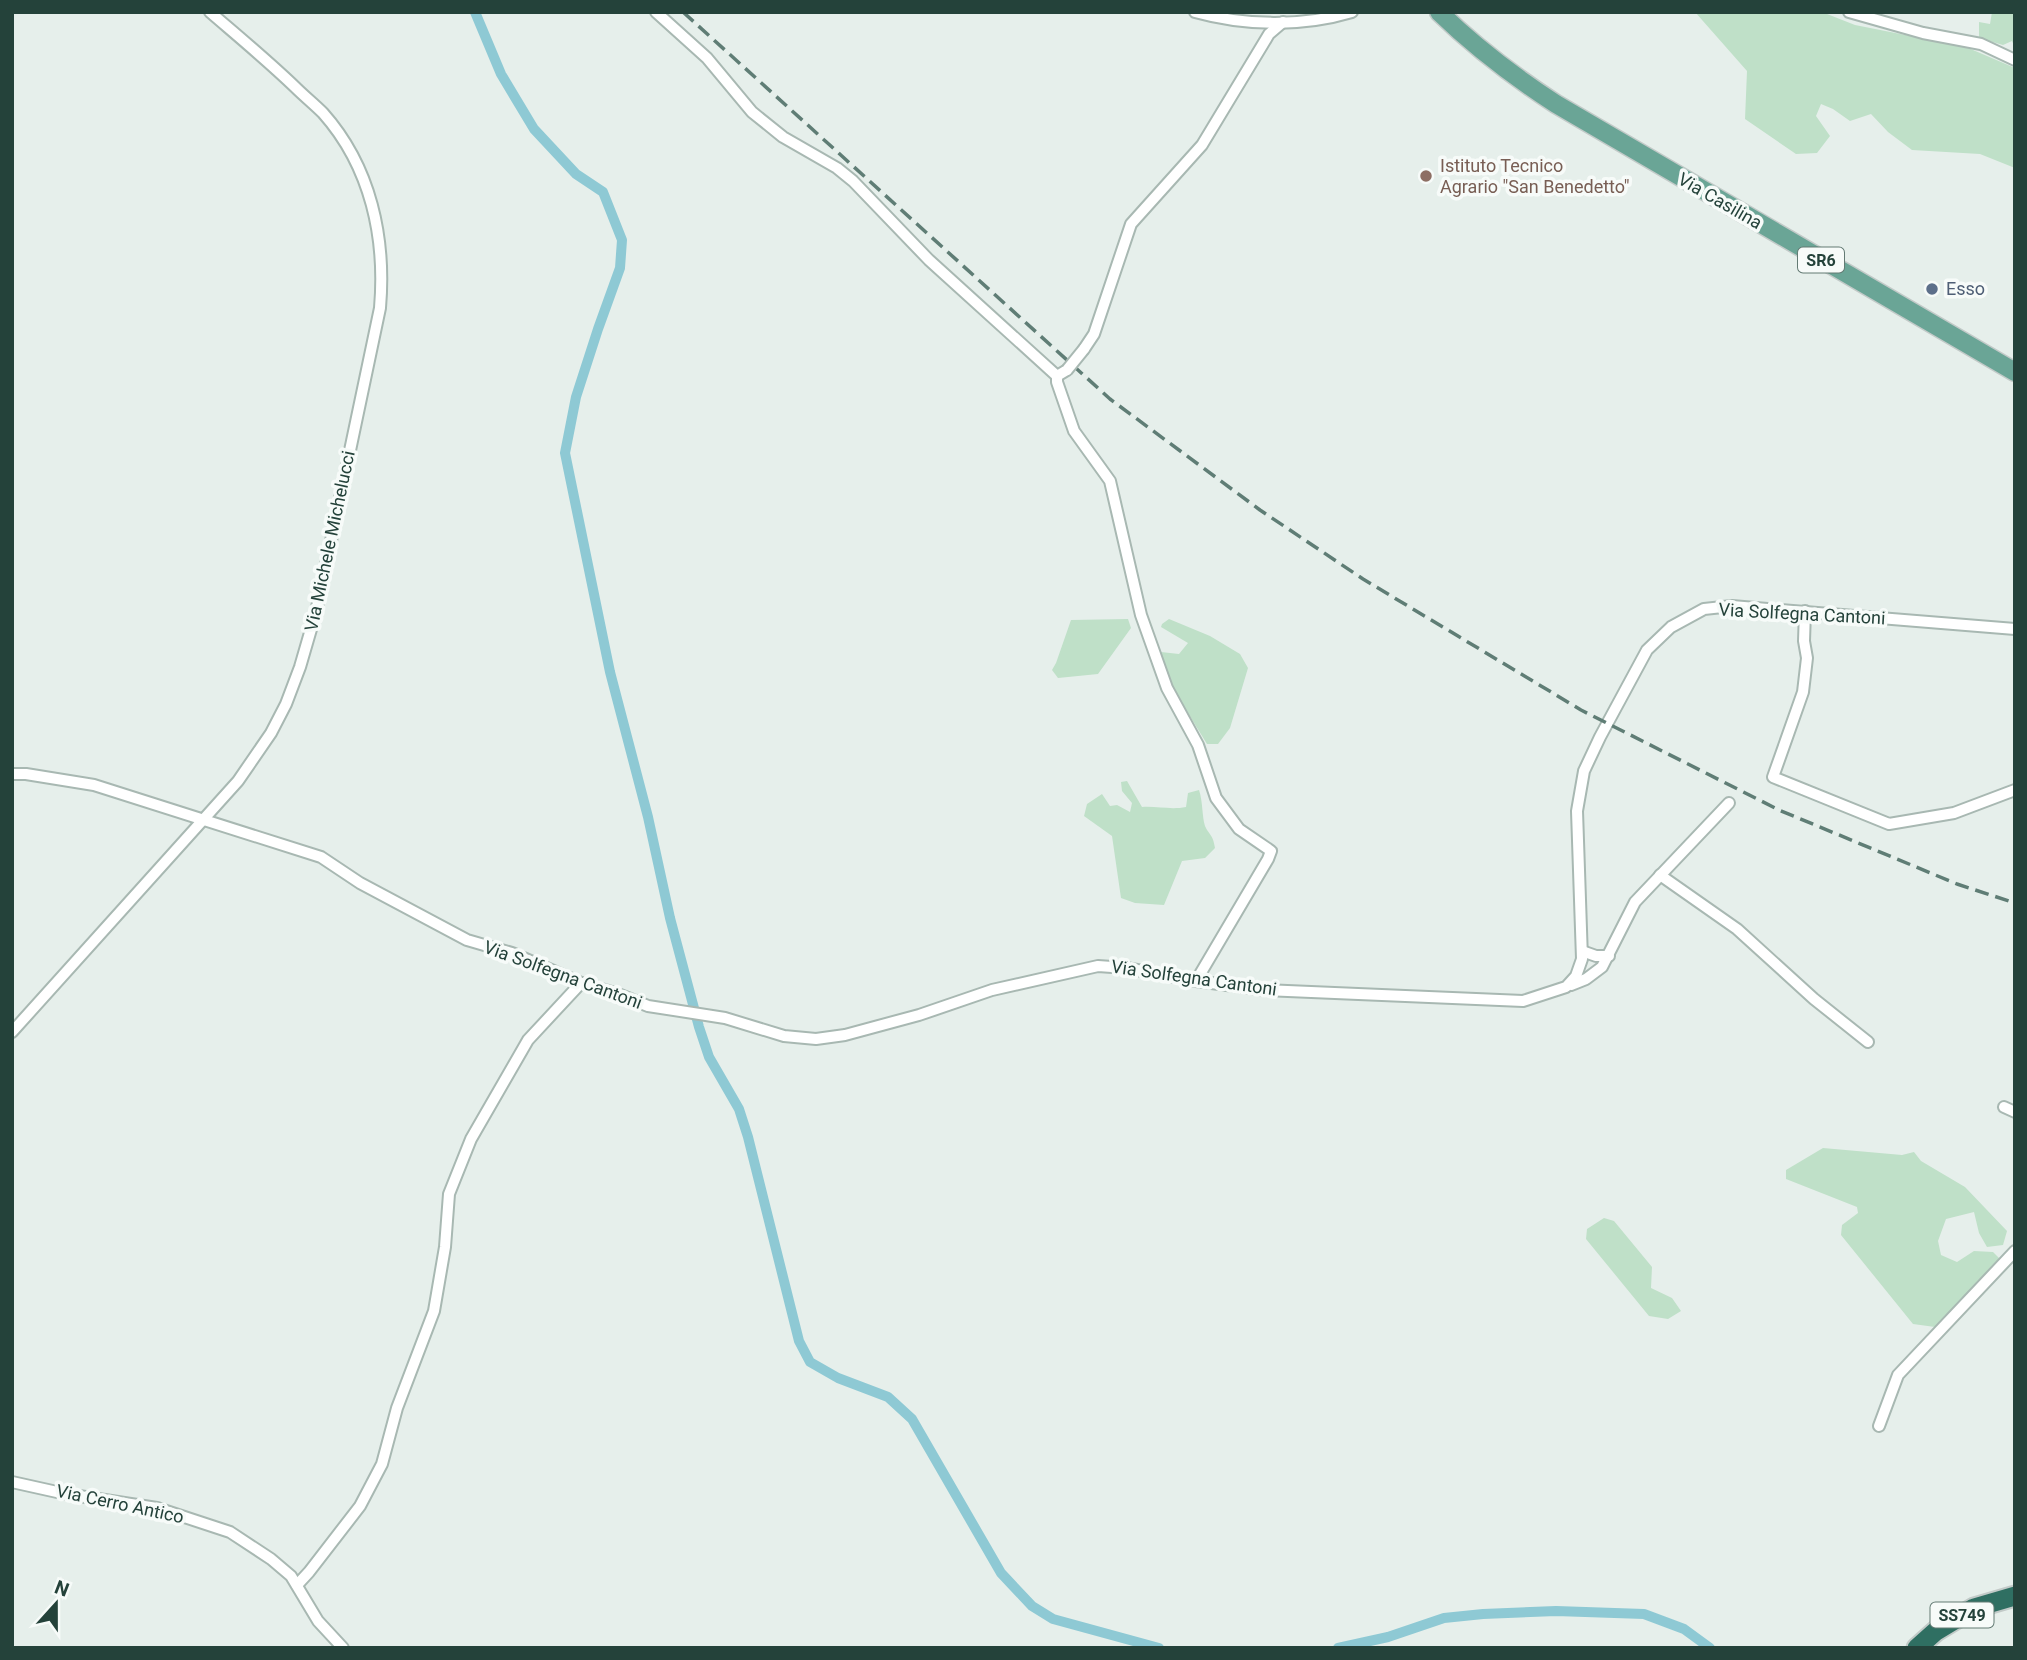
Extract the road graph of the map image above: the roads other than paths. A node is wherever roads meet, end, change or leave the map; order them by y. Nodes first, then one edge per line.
1 (210, 12) edge
2 (656, 12) edge
3 (1195, 12) edge
4 (1352, 12) edge
5 (1439, 12) edge
6 (1849, 12) edge
7 (1283, 22) junction
8 (2015, 60) edge
9 (2015, 372) edge
10 (1062, 373) junction
11 (1804, 611) junction
12 (2015, 629) edge
13 (12, 774) edge
14 (2015, 790) edge
15 (1729, 803) dead end
16 (204, 821) junction
17 (1660, 875) junction
18 (1582, 951) junction
19 (1609, 956) junction
20 (1196, 981) junction
21 (581, 983) junction
22 (1566, 988) junction
23 (12, 1032) edge
24 (1868, 1042) dead end
25 (2015, 1251) edge
26 (1879, 1426) dead end
27 (12, 1482) edge
28 (297, 1585) junction
29 (2015, 1596) edge
30 (343, 1648) edge
31 (1917, 1648) edge

1 - 16 street, Via Michele Michelucci
2 - 10 street
3 - 7 street
4 - 7 street
5 - 9 main road, Via Casilina / SR6
6 - 8 street
7 - 10 street, bridge
10 - 20 street
11 - 12 street, Via Solfegna Cantoni
11 - 14 street
11 - 18 street, Via Solfegna Cantoni
13 - 16 street, Via Solfegna Cantoni
15 - 17 street
16 - 21 street, Via Solfegna Cantoni
16 - 23 street, Via Michele Michelucci
17 - 19 street
17 - 24 street
18 - 19 street
18 - 22 street, Via Solfegna Cantoni
19 - 22 street
20 - 21 street, Via Solfegna Cantoni
20 - 22 street, Via Solfegna Cantoni
21 - 28 street
25 - 26 street
27 - 28 street, Via Cerro Antico
28 - 30 street, Via Cerro Antico
29 - 31 highway, SS749

